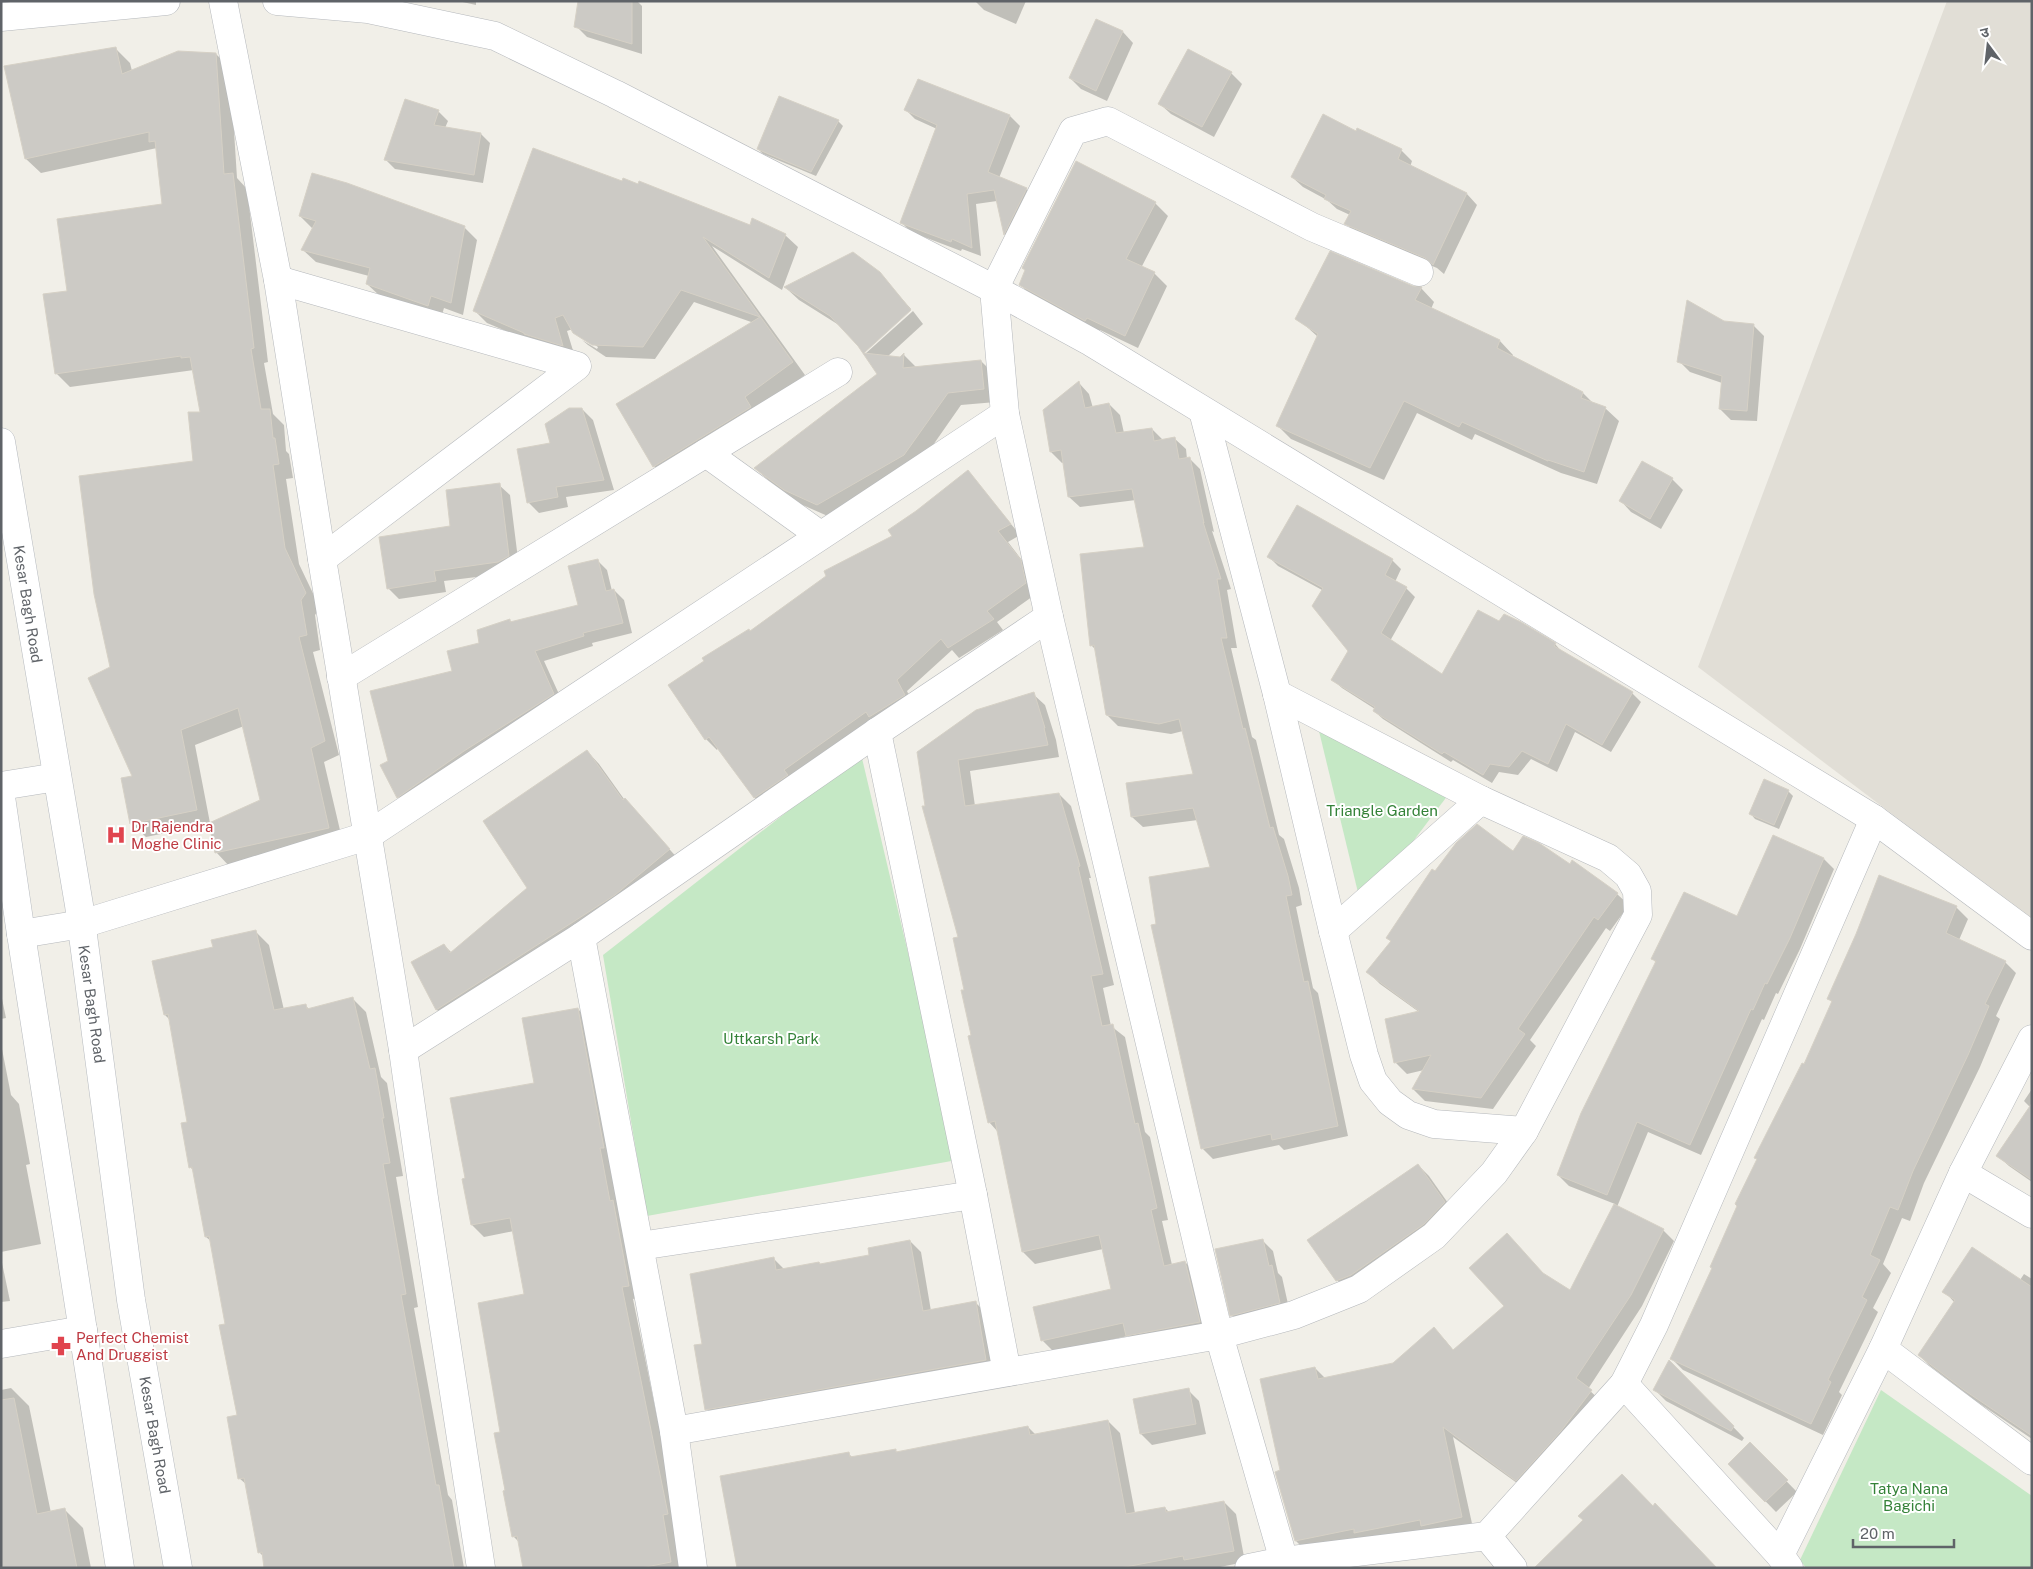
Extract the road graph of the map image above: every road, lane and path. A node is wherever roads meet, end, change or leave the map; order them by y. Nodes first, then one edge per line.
1 (166, 1) edge
2 (223, 1) edge
3 (276, 1) edge
4 (1, 17) edge
5 (1418, 272) dead end
6 (278, 280) junction
7 (994, 289) junction
8 (838, 372) dead end
9 (1202, 411) junction
10 (1005, 414) junction
11 (1, 442) edge
12 (706, 453) junction
13 (820, 535) junction
14 (322, 559) junction
15 (1048, 617) junction
16 (341, 677) junction
17 (1277, 694) junction
18 (877, 732) junction
19 (57, 777) junction
20 (1, 786) edge
21 (1, 797) edge
22 (1481, 800) junction
23 (1874, 819) junction
24 (367, 836) junction
25 (8, 894) edge
26 (82, 924) junction
27 (1333, 931) junction
28 (21, 934) junction
29 (2032, 936) edge
30 (581, 937) junction
31 (2032, 1039) edge
32 (403, 1050) junction
33 (1524, 1131) junction
34 (1964, 1173) junction
35 (973, 1195) junction
36 (2032, 1214) edge
37 (640, 1246) junction
38 (83, 1330) junction
39 (1219, 1335) junction
40 (1, 1344) edge
41 (1883, 1349) junction
42 (1007, 1372) junction
43 (1624, 1384) junction
44 (674, 1431) junction
45 (2032, 1461) edge
46 (1487, 1536) junction
47 (1284, 1561) junction
48 (1785, 1562) edge
49 (120, 1568) edge
50 (178, 1568) edge
51 (481, 1568) edge
52 (693, 1568) edge
53 (1249, 1568) edge
54 (1512, 1568) edge

1 - 4 street
2 - 6 street
3 - 7 street
5 - 7 street
6 - 14 street
6 - 14 street
7 - 9 street
7 - 10 street
8 - 12 street
9 - 17 street
9 - 23 street
10 - 13 street
10 - 15 street
11 - 19 street, Kesar Bagh Road
12 - 13 street
12 - 16 street
13 - 24 street
14 - 16 street
15 - 18 street
15 - 39 street
16 - 24 street
17 - 22 street
17 - 27 street
18 - 30 street
18 - 35 street
19 - 20 street
19 - 26 street, Kesar Bagh Road
21 - 25 street
22 - 27 street
22 - 33 street
23 - 29 street
23 - 43 street
24 - 26 street
24 - 32 street
25 - 28 street
26 - 28 street
26 - 50 street, Kesar Bagh Road
27 - 33 street
28 - 38 street
30 - 32 street
30 - 37 street
31 - 34 street
32 - 51 street
33 - 39 street
34 - 36 street
34 - 41 street
35 - 37 street
35 - 42 street
37 - 44 street
38 - 40 street
38 - 49 street
39 - 42 street
39 - 47 street
41 - 45 street
41 - 48 street
42 - 44 street
43 - 46 street
43 - 48 street
44 - 52 street
46 - 47 street
46 - 54 street
47 - 53 street

